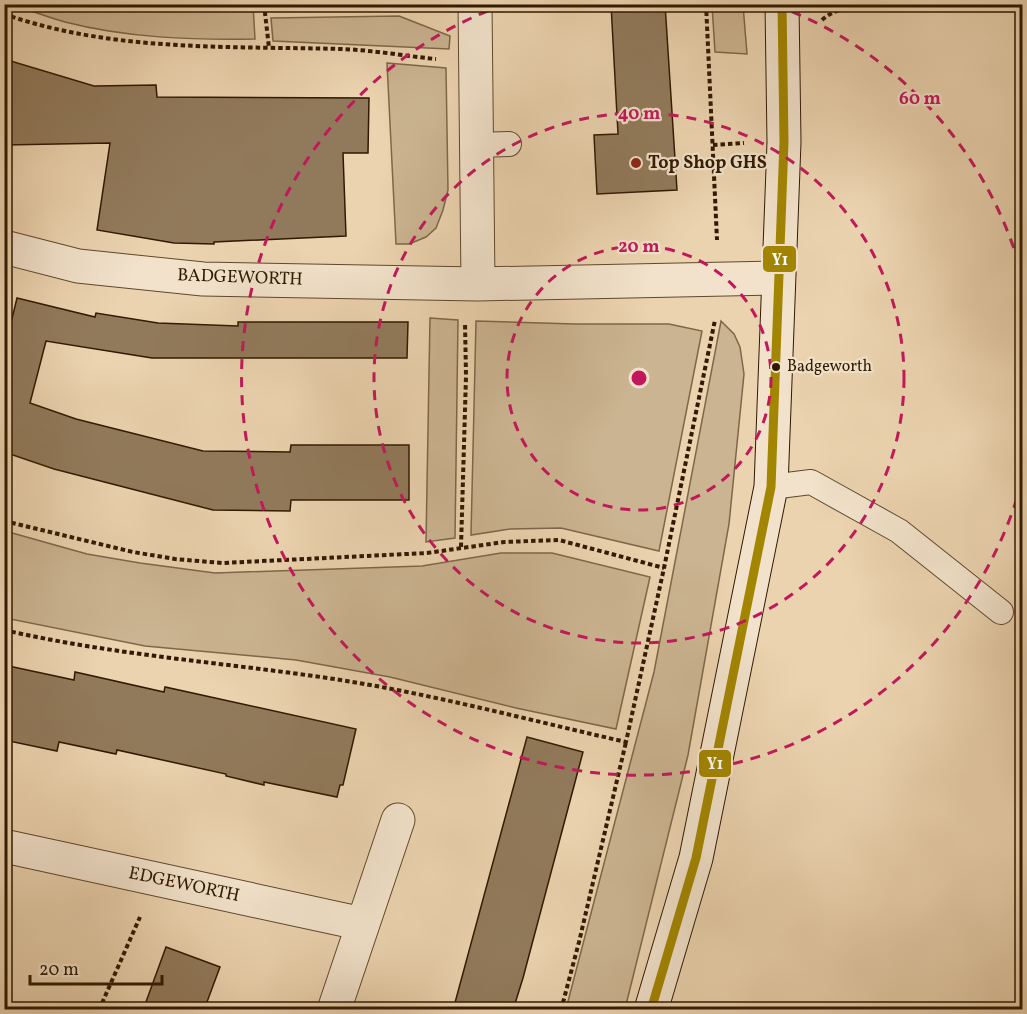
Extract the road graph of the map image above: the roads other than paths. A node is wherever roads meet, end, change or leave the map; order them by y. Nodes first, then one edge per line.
1 (475, 4) edge
2 (782, 4) edge
3 (509, 144) dead end
4 (477, 145) junction
5 (4, 247) edge
6 (778, 278) junction
7 (472, 283) junction
8 (771, 487) junction
9 (1001, 612) dead end
10 (398, 820) dead end
11 (4, 846) edge
12 (363, 924) junction
13 (334, 1010) edge
14 (651, 1010) edge

1 - 4 street
2 - 6 street
3 - 4 lane
4 - 7 street
5 - 7 street, BADGEWORTH
6 - 7 street, BADGEWORTH
6 - 8 street
8 - 9 lane
8 - 14 street
10 - 12 street
11 - 12 street, EDGEWORTH
12 - 13 street

